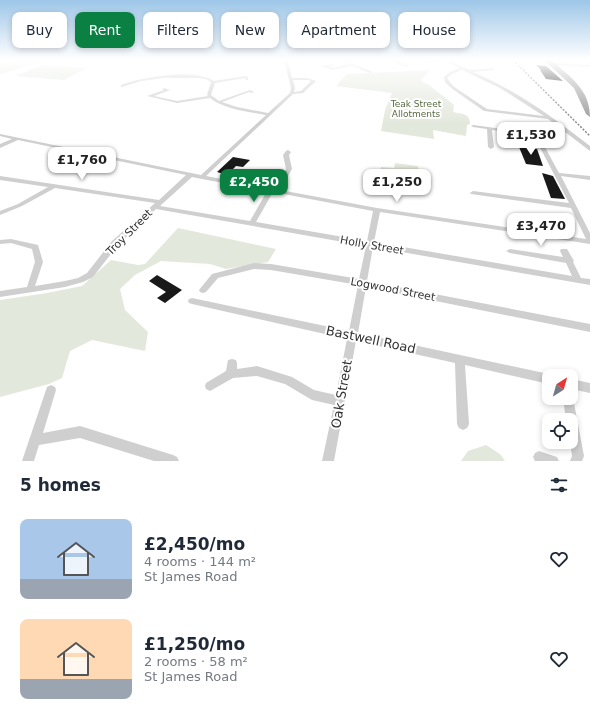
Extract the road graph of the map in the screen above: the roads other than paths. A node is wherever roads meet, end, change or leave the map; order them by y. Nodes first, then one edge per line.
1 (131, 82) edge
2 (212, 82) joint
3 (215, 82) edge
4 (291, 82) edge
5 (313, 82) edge
6 (447, 82) edge
7 (489, 82) edge
8 (571, 82) edge
9 (122, 86) dead end
10 (164, 89) dead end
11 (252, 92) dead end
12 (292, 93) junction
13 (210, 97) junction
14 (219, 102) junction
15 (269, 114) junction
16 (590, 114) edge
17 (549, 118) junction
18 (473, 126) dead end
19 (531, 126) dead end
20 (489, 128) junction
21 (0, 135) edge
22 (535, 135) junction
23 (16, 138) junction
24 (0, 146) edge
25 (491, 147) dead end
26 (590, 150) edge
27 (288, 152) dead end
28 (557, 174) junction
29 (190, 175) junction
30 (202, 177) junction
31 (0, 178) edge
32 (590, 178) edge
33 (54, 186) junction
34 (274, 191) junction
35 (473, 193) dead end
36 (157, 204) junction
37 (573, 206) junction
38 (377, 210) junction
39 (0, 213) edge
40 (252, 224) junction
41 (590, 241) edge
42 (0, 242) edge
43 (370, 244) junction
44 (564, 250) dead end
45 (510, 251) dead end
46 (570, 261) junction
47 (578, 280) junction
48 (590, 282) edge
49 (363, 283) junction
50 (30, 289) junction
51 (203, 290) dead end
52 (0, 294) edge
53 (192, 301) dead end
54 (590, 328) edge
55 (352, 335) junction
56 (460, 359) junction
57 (542, 377) edge
58 (578, 385) edge
59 (210, 386) dead end
60 (590, 388) edge
61 (51, 390) dead end
62 (340, 401) junction
63 (569, 405) edge
64 (463, 424) dead end
65 (36, 440) junction
66 (539, 457) dead end
67 (28, 461) edge
68 (173, 461) edge
69 (328, 461) edge
70 (553, 461) edge
71 (576, 461) edge

1 - 9 street
2 - 3 street
2 - 13 street
4 - 12 street
5 - 12 street
6 - 17 street
7 - 17 street
8 - 16 highway
10 - 13 street
11 - 14 street
12 - 15 street
13 - 14 street
14 - 15 street
15 - 30 street
17 - 26 street
18 - 20 street
19 - 22 street
20 - 22 street
20 - 25 street
21 - 23 street
22 - 28 street
23 - 24 street
23 - 29 street
27 - 34 street
28 - 32 street
28 - 37 street
29 - 30 street
29 - 36 street, Troy Street
30 - 34 street
31 - 33 street, Holly Street
33 - 36 street, Holly Street
33 - 39 street
34 - 38 street
34 - 40 street
35 - 37 street
36 - 40 street, Holly Street
36 - 50 street, Troy Street
37 - 41 street
38 - 41 street
38 - 43 street, Oak Street
40 - 43 street, Holly Street
42 - 50 street
43 - 47 street, Holly Street
43 - 49 street, Oak Street
44 - 46 street
45 - 46 street
46 - 47 street
47 - 48 street, Holly Street
49 - 51 street, Logwood Street
49 - 54 street, Logwood Street
49 - 55 street, Oak Street
50 - 52 street, Troy Street
53 - 55 street, Bastwell Road
55 - 56 street, Bastwell Road
55 - 62 street, Oak Street
56 - 57 street, Bastwell Road
56 - 64 street
58 - 60 street
59 - 62 street
61 - 65 street
62 - 69 street, Oak Street
63 - 71 street
65 - 67 street
65 - 68 street
66 - 70 street

